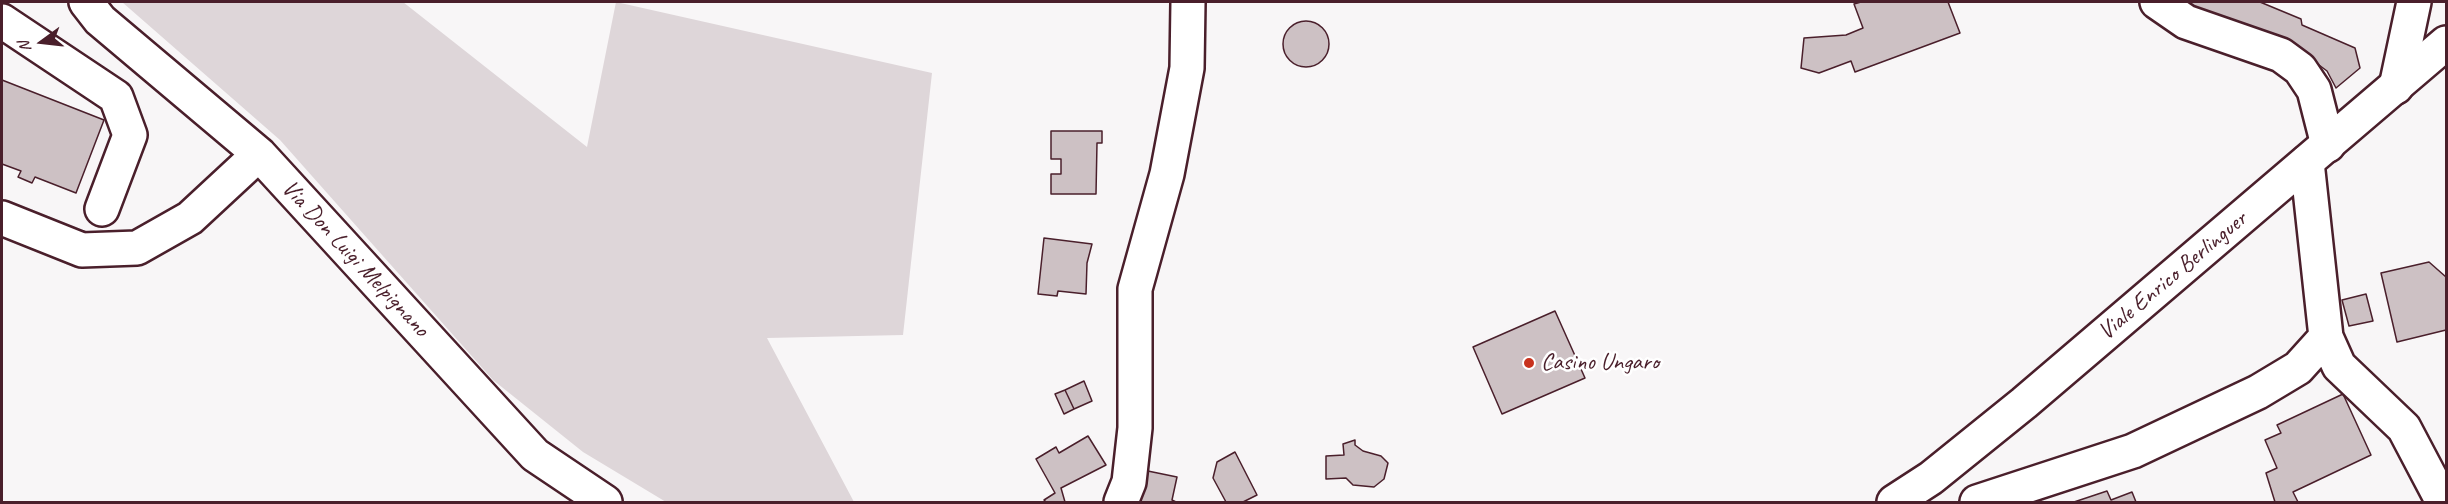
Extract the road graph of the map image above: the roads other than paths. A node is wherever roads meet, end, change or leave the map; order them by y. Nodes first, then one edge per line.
1 (62, 2) edge
2 (1188, 2) edge
3 (2157, 2) edge
4 (2414, 2) edge
5 (93, 11) edge
6 (2, 21) edge
7 (2446, 44) edge
8 (2396, 87) junction
9 (2318, 153) junction
10 (259, 154) junction
11 (102, 209) dead end
12 (2, 218) edge
13 (2326, 337) junction
14 (605, 502) edge
15 (1121, 502) edge
16 (1894, 502) edge
17 (1977, 502) edge
18 (2443, 502) edge

1 - 5 street, Via Don Luigi Melpignano
2 - 15 street
3 - 9 street
4 - 8 street
5 - 10 street, Via Don Luigi Melpignano
6 - 11 street
7 - 8 street, Viale Enrico Berlinguer
8 - 9 street, Viale Enrico Berlinguer
9 - 13 street
9 - 16 street, Viale Enrico Berlinguer
10 - 12 street
10 - 14 street, Via Don Luigi Melpignano
13 - 17 street
13 - 18 street

